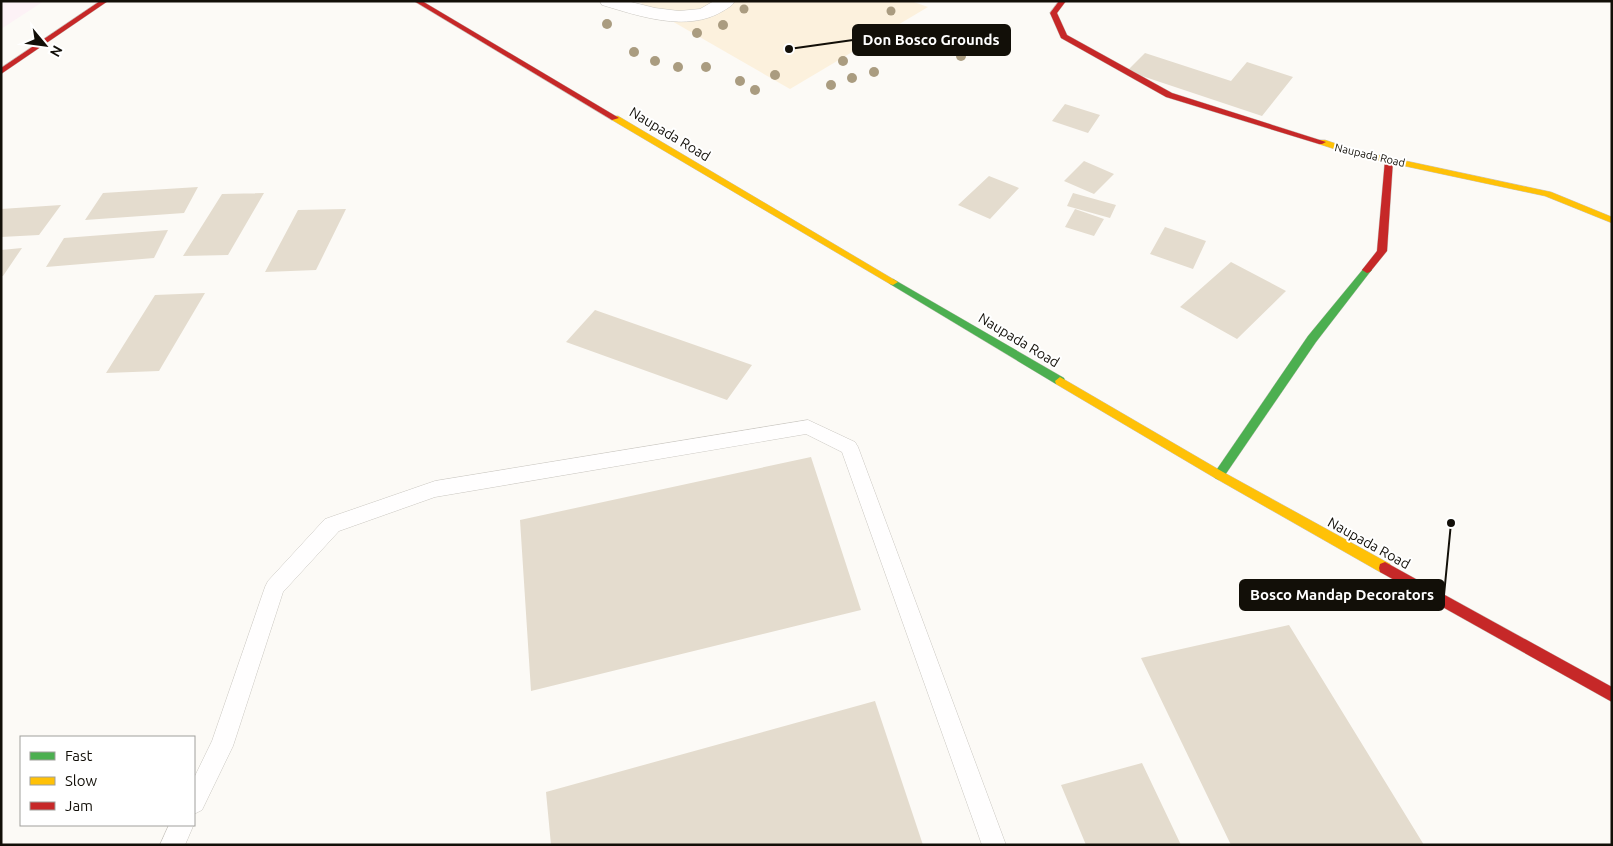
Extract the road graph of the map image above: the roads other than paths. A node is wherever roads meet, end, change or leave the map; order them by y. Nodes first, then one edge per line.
1 (85, 1) edge
2 (105, 1) edge
3 (417, 1) edge
4 (608, 1) edge
5 (727, 1) edge
6 (1063, 1) edge
7 (62, 16) dead end
8 (18, 44) dead end
9 (39, 47) junction
10 (1, 72) edge
11 (1389, 160) junction
12 (1612, 220) edge
13 (1218, 475) junction
14 (1612, 695) edge
15 (195, 800) edge
16 (182, 826) edge
17 (172, 845) edge
18 (994, 845) edge

1 - 7 street
2 - 9 street
3 - 13 street, Naupada Road
4 - 5 street
6 - 11 street, Naupada Road
8 - 9 street
9 - 10 street
11 - 12 street, Naupada Road
11 - 13 street
13 - 14 street, Naupada Road
15 - 18 lane
16 - 17 lane

